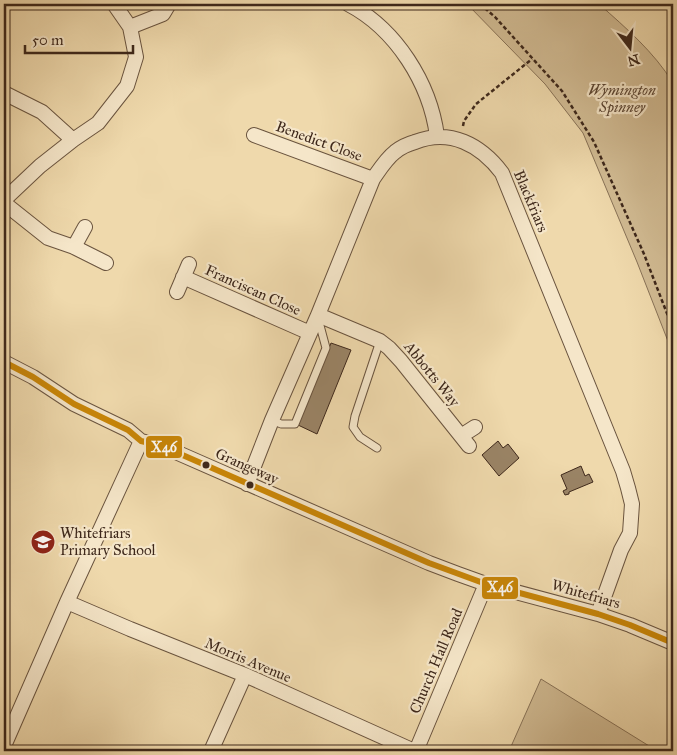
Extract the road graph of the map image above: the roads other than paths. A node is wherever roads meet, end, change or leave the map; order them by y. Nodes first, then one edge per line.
1 (114, 4) edge
2 (169, 4) edge
3 (348, 4) edge
4 (130, 27) junction
5 (4, 93) edge
6 (254, 135) dead end
7 (438, 136) junction
8 (73, 140) junction
9 (373, 178) junction
10 (4, 201) edge
11 (85, 227) dead end
12 (74, 247) junction
13 (106, 263) dead end
14 (177, 292) dead end
15 (318, 315) junction
16 (310, 333) junction
17 (380, 341) junction
18 (4, 362) edge
19 (272, 420) junction
20 (475, 428) dead end
21 (141, 441) junction
22 (377, 448) dead end
23 (247, 484) junction
24 (486, 584) junction
25 (68, 602) junction
26 (598, 614) junction
27 (673, 643) edge
28 (245, 675) junction
29 (4, 746) edge
30 (211, 751) edge
31 (415, 751) edge

1 - 4 street
2 - 4 street
3 - 7 street
4 - 8 street
5 - 8 street
6 - 9 street, Benedict Close
7 - 9 street, Blackfriars
7 - 26 street, Blackfriars
8 - 10 street
9 - 15 street, Blackfriars
10 - 12 street
11 - 12 street
12 - 13 street
14 - 16 street, Franciscan Close
15 - 16 street, Blackfriars
15 - 17 street, Abbotts Way
15 - 19 lane
16 - 19 street, Blackfriars
17 - 20 street, Abbotts Way
17 - 22 lane
18 - 21 street, Grangeway
19 - 23 street, Blackfriars
21 - 23 street, Grangeway
21 - 25 street
23 - 24 street, Grangeway
24 - 26 street, Whitefriars
24 - 31 street, Church Hall Road
25 - 28 street, Morris Avenue
25 - 29 street
26 - 27 street, Whitefriars
28 - 30 street
28 - 31 street, Morris Avenue

